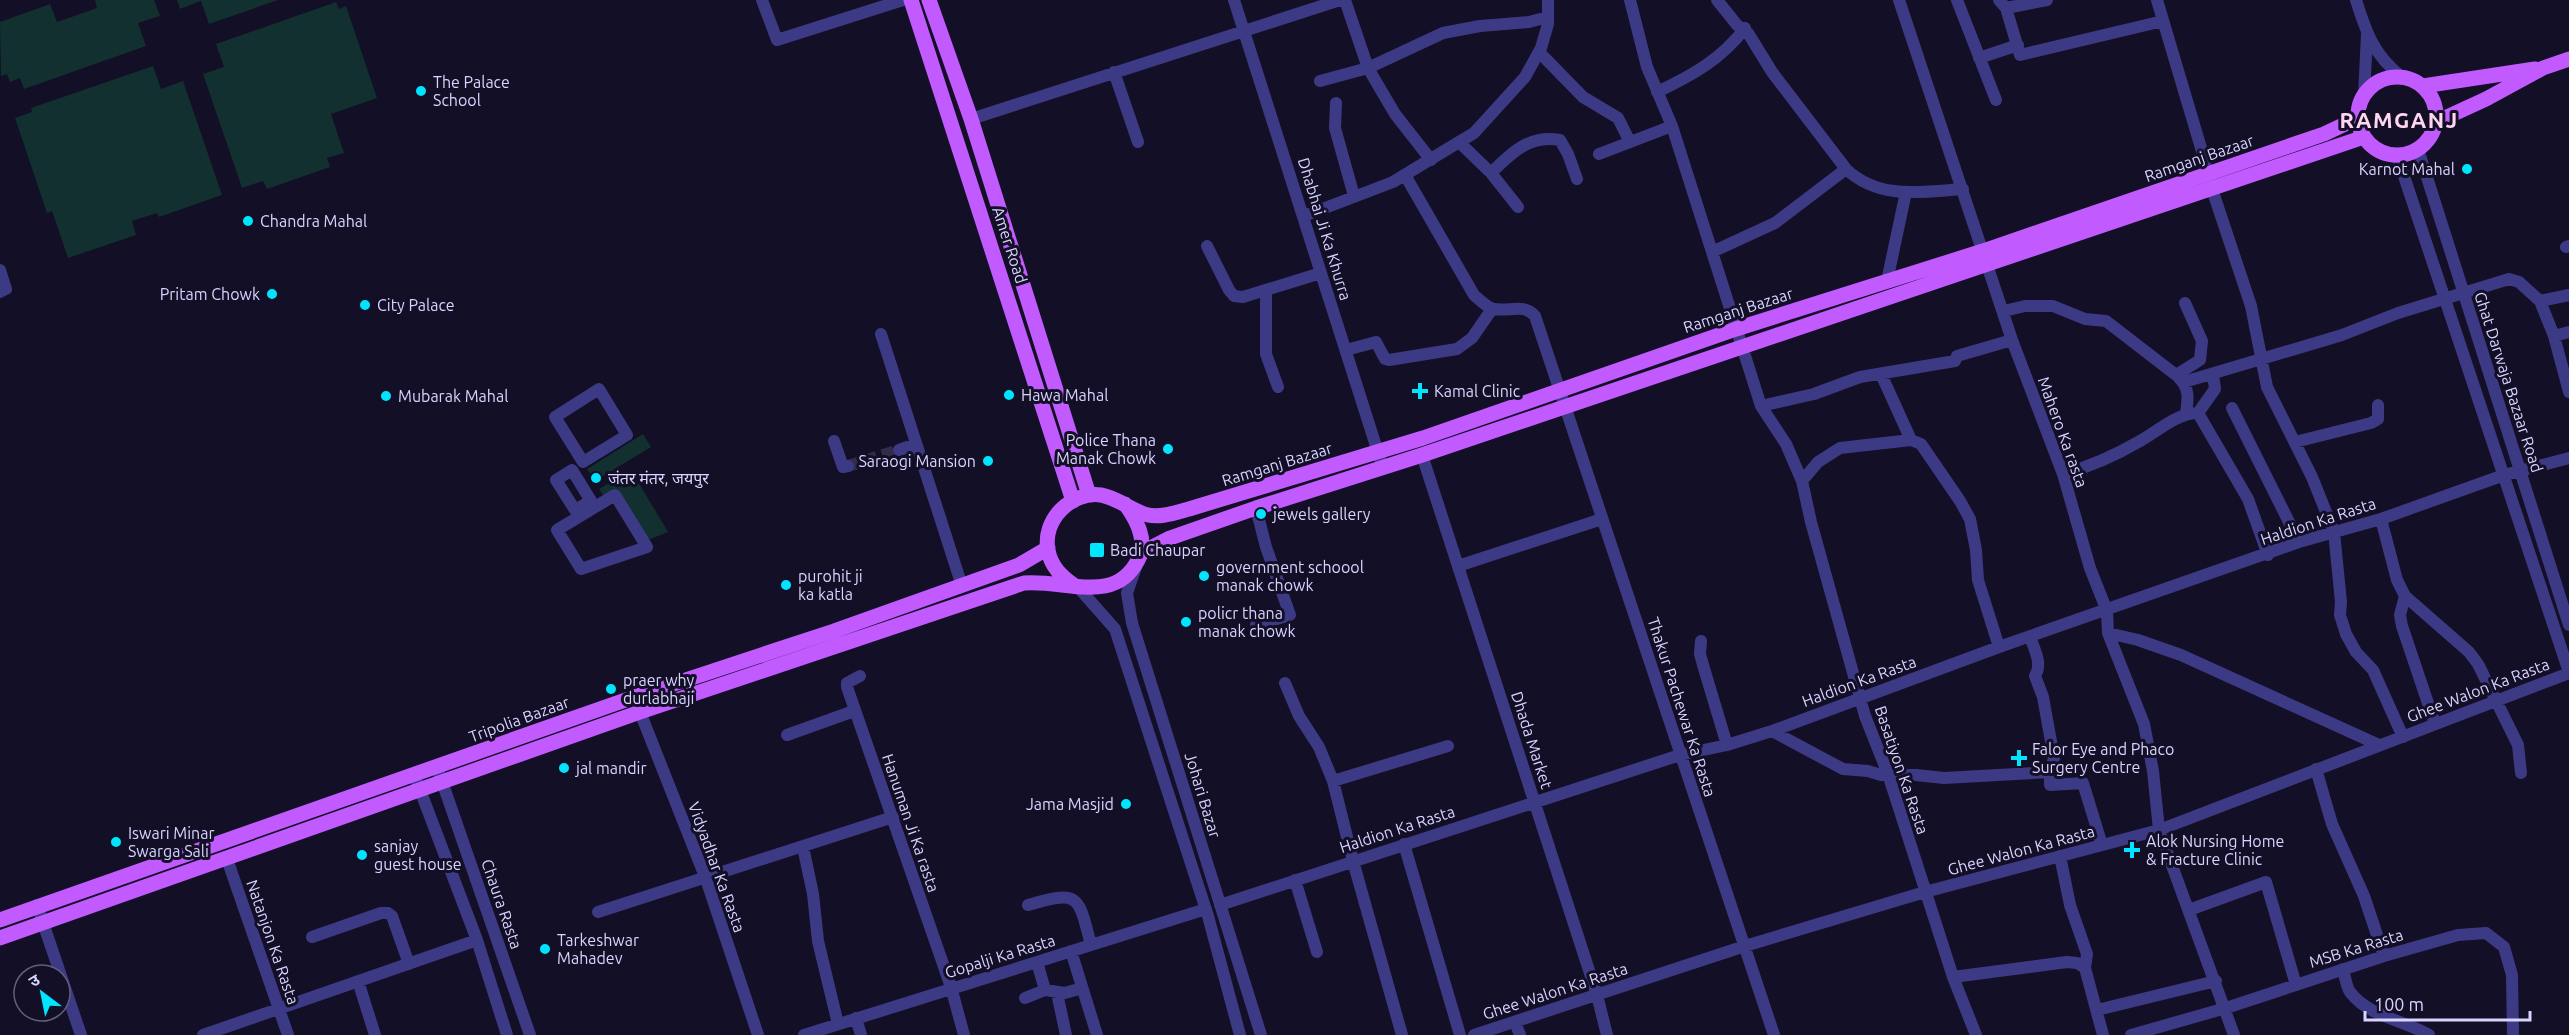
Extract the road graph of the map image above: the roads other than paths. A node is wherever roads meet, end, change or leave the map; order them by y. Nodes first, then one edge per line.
1 (762, 0) edge
2 (903, 0) edge
3 (911, 0) edge
4 (929, 0) edge
5 (1234, 0) edge
6 (1342, 0) edge
7 (1548, 0) edge
8 (1630, 0) edge
9 (1717, 0) edge
10 (1899, 0) edge
11 (1957, 0) edge
12 (2047, 0) edge
13 (2157, 0) edge
14 (2356, 0) edge
15 (2002, 4) edge
16 (1548, 17) junction
17 (2163, 21) junction
18 (1745, 28) junction
19 (1244, 29) junction
20 (2367, 34) junction
21 (2018, 45) junction
22 (1539, 52) junction
23 (1979, 58) junction
24 (2569, 59) edge
25 (1368, 68) junction
26 (2543, 68) junction
27 (1114, 72) junction
28 (2402, 77) junction
29 (1320, 81) dead end
30 (2423, 86) junction
31 (1657, 92) junction
32 (2364, 96) junction
33 (1996, 100) dead end
34 (1336, 103) dead end
35 (2358, 118) junction
36 (971, 119) junction
37 (2436, 122) junction
38 (1672, 126) junction
39 (2364, 137) junction
40 (1138, 142) dead end
41 (1459, 142) junction
42 (1630, 142) junction
43 (2418, 149) junction
44 (1599, 154) dead end
45 (2397, 155) junction
46 (1431, 160) junction
47 (1846, 168) junction
48 (1491, 173) junction
49 (1405, 175) junction
50 (1577, 179) dead end
51 (2209, 181) junction
52 (1963, 189) junction
53 (1906, 192) junction
54 (1354, 196) junction
55 (1518, 207) dead end
56 (1304, 216) junction
57 (1207, 246) dead end
58 (1712, 252) junction
59 (1985, 258) junction
60 (0, 270) edge
61 (1321, 273) junction
62 (1887, 281) junction
63 (1266, 291) junction
64 (0, 292) edge
65 (2462, 293) junction
66 (2569, 295) edge
67 (2446, 298) junction
68 (2540, 301) junction
69 (2185, 303) dead end
70 (1492, 309) junction
71 (2004, 311) junction
72 (1736, 329) junction
73 (2569, 332) edge
74 (881, 334) dead end
75 (2554, 336) junction
76 (2012, 340) junction
77 (1742, 346) junction
78 (1346, 350) junction
79 (2263, 359) junction
80 (1881, 374) junction
81 (2213, 374) junction
82 (2180, 379) junction
83 (1278, 387) dead end
84 (1560, 389) junction
85 (2569, 392) edge
86 (2378, 405) dead end
87 (1564, 406) junction
88 (1761, 406) junction
89 (2232, 408) dead end
90 (2192, 413) junction
91 (555, 417) joint
92 (1911, 440) junction
93 (834, 441) dead end
94 (2295, 442) junction
95 (916, 444) junction
96 (899, 450) tunnel mouth
97 (1377, 452) junction
98 (1422, 455) junction
99 (2569, 458) edge
100 (849, 466) dead end
101 (1383, 468) junction
102 (2521, 471) junction
103 (2063, 474) junction
104 (2504, 476) junction
105 (1802, 481) junction
106 (1089, 495) junction
107 (1073, 501) junction
108 (1125, 504) junction
109 (1256, 508) junction
110 (1602, 519) junction
111 (2380, 519) junction
112 (557, 530) joint
113 (2334, 532) junction
114 (2299, 542) junction
115 (1048, 548) junction
116 (2268, 555) junction
117 (1140, 558) junction
118 (1458, 566) junction
119 (962, 586) junction
120 (1076, 586) junction
121 (2405, 596) junction
122 (2107, 610) junction
123 (1256, 625) dead end
124 (2569, 625) edge
125 (2108, 633) junction
126 (2030, 636) junction
127 (1701, 640) dead end
128 (1999, 647) junction
129 (2569, 673) edge
130 (860, 676) dead end
131 (1285, 683) dead end
132 (634, 697) junction
133 (1861, 697) junction
134 (2496, 701) junction
135 (854, 711) junction
136 (640, 712) junction
137 (2435, 724) junction
138 (1772, 731) junction
139 (787, 735) dead end
140 (2403, 737) junction
141 (1727, 745) junction
142 (2379, 745) junction
143 (1448, 746) dead end
144 (1680, 755) junction
145 (438, 767) junction
146 (2316, 769) junction
147 (2050, 772) junction
148 (2521, 773) dead end
149 (1888, 774) junction
150 (414, 775) junction
151 (1334, 781) junction
152 (442, 783) junction
153 (420, 791) junction
154 (1535, 802) junction
155 (892, 817) junction
156 (2160, 830) junction
157 (1404, 844) junction
158 (2102, 845) junction
159 (803, 847) junction
160 (2060, 856) junction
161 (227, 859) junction
162 (1353, 861) junction
163 (706, 879) junction
164 (1295, 880) junction
165 (1925, 892) junction
166 (37, 905) junction
167 (1028, 905) dead end
168 (1220, 905) junction
169 (1206, 909) junction
170 (2190, 910) junction
171 (598, 912) dead end
172 (0, 920) edge
173 (42, 923) junction
174 (312, 936) dead end
175 (0, 938) edge
176 (477, 940) junction
177 (1091, 945) junction
178 (1745, 946) junction
179 (1071, 951) junction
180 (1317, 952) dead end
181 (2384, 956) junction
182 (1037, 962) junction
183 (409, 964) junction
184 (2085, 968) junction
185 (2343, 969) junction
186 (1953, 976) junction
187 (358, 981) junction
188 (2216, 981) junction
189 (2296, 985) junction
190 (951, 987) junction
191 (1082, 988) junction
192 (1051, 992) junction
193 (1597, 995) junction
194 (1025, 998) dead end
195 (279, 1008) junction
196 (2226, 1008) junction
197 (2097, 1010) junction
198 (856, 1018) junction
199 (1515, 1022) junction
200 (838, 1024) junction
201 (81, 1035) edge
202 (203, 1035) edge
203 (288, 1035) edge
204 (375, 1035) edge
205 (507, 1035) edge
206 (530, 1035) edge
207 (758, 1035) edge
208 (804, 1035) edge
209 (861, 1035) edge
210 (964, 1035) edge
211 (1066, 1035) edge
212 (1097, 1035) edge
213 (1240, 1035) edge
214 (1261, 1035) edge
215 (1402, 1035) edge
216 (1460, 1035) edge
217 (1474, 1035) edge
218 (1520, 1035) edge
219 (1607, 1035) edge
220 (1774, 1035) edge
221 (1976, 1035) edge
222 (2103, 1035) edge
223 (2131, 1035) edge
224 (2234, 1035) edge
225 (2429, 1035) edge
226 (2513, 1035) edge

1 - 2 street
3 - 107 main road, Amer Road
4 - 36 main road, Amer Road
5 - 19 street, Dhabhai Ji Ka Khurra
6 - 19 street
6 - 25 street
7 - 16 street
8 - 31 street, Basatiyon Ka Rasta
9 - 18 street
10 - 52 street, Mahero Ka rasta
11 - 23 street
12 - 15 street
13 - 17 street
14 - 20 street
15 - 21 street
16 - 22 street
16 - 25 street
17 - 21 street
17 - 51 street
18 - 31 street
18 - 47 street
19 - 27 street
19 - 56 street, Dhabhai Ji Ka Khurra
20 - 28 street
20 - 32 street
21 - 23 street
22 - 41 street
22 - 42 street
23 - 33 street
24 - 26 main road
25 - 29 street
25 - 46 street
26 - 30 main road
26 - 37 main road
27 - 36 street
27 - 40 street
28 - 30 main road
28 - 32 main road
30 - 37 main road
31 - 38 street, Basatiyon Ka Rasta
32 - 35 main road
34 - 54 street
35 - 39 main road
35 - 51 main road, Ramganj Bazaar
36 - 106 main road, Amer Road
37 - 43 main road
38 - 42 street
38 - 58 street, Basatiyon Ka Rasta
39 - 45 main road
39 - 51 main road, Ramganj Bazaar
41 - 46 street
41 - 48 street
42 - 44 street
43 - 45 main road
43 - 65 street, Ghat Darwaja Bazaar Road
45 - 67 street
46 - 49 street
47 - 53 street
47 - 58 street
48 - 50 street
48 - 55 street
49 - 54 street
49 - 70 street
51 - 59 main road, Ramganj Bazaar
51 - 79 street
52 - 53 street
52 - 59 street, Mahero Ka rasta
53 - 62 street
54 - 56 street
56 - 61 street, Dhabhai Ji Ka Khurra
57 - 63 street
58 - 72 street, Basatiyon Ka Rasta
59 - 62 main road, Ramganj Bazaar
59 - 71 street, Mahero Ka rasta
59 - 77 main road, Ramganj Bazaar
60 - 64 street
61 - 63 street
61 - 78 street, Dhabhai Ji Ka Khurra
62 - 72 main road, Ramganj Bazaar
63 - 83 street
65 - 67 street
65 - 68 street
65 - 102 street, Ghat Darwaja Bazaar Road
66 - 68 street
67 - 79 street
67 - 104 street
68 - 75 street
69 - 82 street
70 - 78 street
70 - 84 street, Thakur Pachewar Ka Rasta
71 - 76 street, Mahero Ka rasta
71 - 82 street
72 - 77 street, Basatiyon Ka Rasta
72 - 84 main road, Ramganj Bazaar
73 - 75 street
74 - 95 street
75 - 85 street
76 - 80 street
76 - 103 street, Mahero Ka rasta
77 - 87 main road, Ramganj Bazaar
77 - 88 street, Basatiyon Ka Rasta
78 - 97 street, Dhabhai Ji Ka Khurra
79 - 81 street
79 - 94 street
80 - 88 street
80 - 92 street
81 - 82 street
81 - 90 street
82 - 90 street
84 - 87 street, Thakur Pachewar Ka Rasta
84 - 97 main road, Ramganj Bazaar
86 - 94 street
87 - 98 main road, Ramganj Bazaar
87 - 110 street, Thakur Pachewar Ka Rasta
88 - 105 street, Basatiyon Ka Rasta
89 - 114 street
90 - 103 street
90 - 116 street
91 - 91 street
92 - 105 street
92 - 128 street
93 - 100 street
94 - 113 street
95 - 96 street
95 - 119 street
97 - 101 street, Dhabhai Ji Ka Khurra
97 - 108 main road, Ramganj Bazaar
98 - 101 main road, Ramganj Bazaar
98 - 118 street, Dhada Market
99 - 102 street, Haldion Ka Rasta
101 - 109 main road, Ramganj Bazaar
102 - 104 street, Haldion Ka Rasta
102 - 124 street, Ghat Darwaja Bazaar Road
103 - 122 street, Mahero Ka rasta
104 - 111 street, Haldion Ka Rasta
104 - 129 street
105 - 133 street, Basatiyon Ka Rasta
106 - 107 main road
106 - 108 main road
107 - 115 main road
108 - 117 main road
109 - 117 main road, Ramganj Bazaar
109 - 123 street
110 - 118 street
110 - 144 street, Thakur Pachewar Ka Rasta
111 - 113 street, Haldion Ka Rasta
111 - 121 street
112 - 112 street
113 - 114 street, Haldion Ka Rasta
113 - 140 street
114 - 116 street, Haldion Ka Rasta
115 - 119 main road, Tripolia Bazaar
115 - 120 main road
116 - 122 street, Haldion Ka Rasta
117 - 120 main road
117 - 168 street, Johari Bazar
118 - 154 street, Dhada Market
119 - 132 main road, Tripolia Bazaar
120 - 136 main road, Tripolia Bazaar
120 - 169 street, Johari Bazar
121 - 134 street
121 - 137 street
122 - 125 street, Mahero Ka rasta
122 - 126 street, Haldion Ka Rasta
125 - 142 street
125 - 156 street, Mahero Ka rasta
126 - 128 street, Haldion Ka Rasta
126 - 147 street
127 - 141 street
128 - 133 street, Haldion Ka Rasta
129 - 134 street, Ghee Walon Ka Rasta
130 - 135 street, Hanuman Ji Ka rasta
131 - 151 street
132 - 136 main road
132 - 145 main road, Tripolia Bazaar
133 - 138 street, Haldion Ka Rasta
133 - 149 street, Basatiyon Ka Rasta
134 - 137 street, Ghee Walon Ka Rasta
134 - 148 street
135 - 139 street
135 - 155 street, Hanuman Ji Ka rasta
136 - 152 main road, Tripolia Bazaar
136 - 163 street, Vidyadhar Ka Rasta
137 - 140 street, Ghee Walon Ka Rasta
138 - 141 street, Haldion Ka Rasta
138 - 149 street
140 - 142 street, Ghee Walon Ka Rasta
141 - 144 street, Haldion Ka Rasta
142 - 146 street, Ghee Walon Ka Rasta
143 - 151 street
144 - 154 street, Haldion Ka Rasta
144 - 178 street, Thakur Pachewar Ka Rasta
145 - 150 main road, Tripolia Bazaar
145 - 152 street, Chaura Rasta
146 - 156 street, Ghee Walon Ka Rasta
146 - 181 street
147 - 149 street
147 - 158 street
149 - 165 street, Basatiyon Ka Rasta
150 - 153 street
150 - 166 main road, Tripolia Bazaar
151 - 162 street
152 - 153 main road, Tripolia Bazaar
152 - 206 street, Chaura Rasta
153 - 161 main road, Tripolia Bazaar
153 - 176 street
154 - 157 street, Haldion Ka Rasta
154 - 193 street, Dhada Market
155 - 159 street
155 - 190 street, Hanuman Ji Ka rasta
156 - 158 street, Ghee Walon Ka Rasta
156 - 170 street, Mahero Ka rasta
157 - 162 street, Haldion Ka Rasta
157 - 216 street
158 - 160 street, Ghee Walon Ka Rasta
159 - 163 street
159 - 200 street
160 - 165 street, Ghee Walon Ka Rasta
160 - 184 street
161 - 173 main road, Tripolia Bazaar
161 - 195 street, Natanjon Ka Rasta
162 - 164 street, Haldion Ka Rasta
162 - 215 street
163 - 171 street
163 - 207 street, Vidyadhar Ka Rasta
164 - 168 street, Haldion Ka Rasta
164 - 180 street
165 - 178 street, Ghee Walon Ka Rasta
165 - 186 street, Basatiyon Ka Rasta
166 - 172 main road, Tripolia Bazaar
166 - 173 street
167 - 177 street
168 - 214 street, Johari Bazar
169 - 177 street, Gopalji Ka Rasta
169 - 213 street, Johari Bazar
170 - 188 street, Mahero Ka rasta
170 - 189 street
173 - 175 main road, Tripolia Bazaar
173 - 201 street
174 - 183 street
176 - 183 street
176 - 205 street
177 - 179 street, Gopalji Ka Rasta
178 - 193 street, Ghee Walon Ka Rasta
178 - 220 street, Thakur Pachewar Ka Rasta
179 - 182 street, Gopalji Ka Rasta
179 - 191 street
181 - 185 street, MSB Ka Rasta
181 - 226 street, MSB Ka Rasta
182 - 190 street, Gopalji Ka Rasta
182 - 192 street
183 - 187 street
184 - 186 street
184 - 197 street
185 - 189 street, MSB Ka Rasta
185 - 225 street
186 - 221 street, Basatiyon Ka Rasta
187 - 195 street
187 - 204 street
188 - 196 street, Mahero Ka rasta
188 - 197 street
189 - 196 street, MSB Ka Rasta
190 - 198 street, Gopalji Ka Rasta
190 - 210 street, Hanuman Ji Ka rasta
191 - 192 street
191 - 212 street
192 - 194 street
192 - 211 street
193 - 199 street, Ghee Walon Ka Rasta
193 - 219 street, Dhada Market
195 - 202 street
195 - 203 street, Natanjon Ka Rasta
196 - 223 street, MSB Ka Rasta
196 - 224 street, Mahero Ka rasta
197 - 222 street
198 - 200 street, Gopalji Ka Rasta
198 - 209 street
199 - 217 street, Ghee Walon Ka Rasta
199 - 218 street
200 - 208 street, Gopalji Ka Rasta

